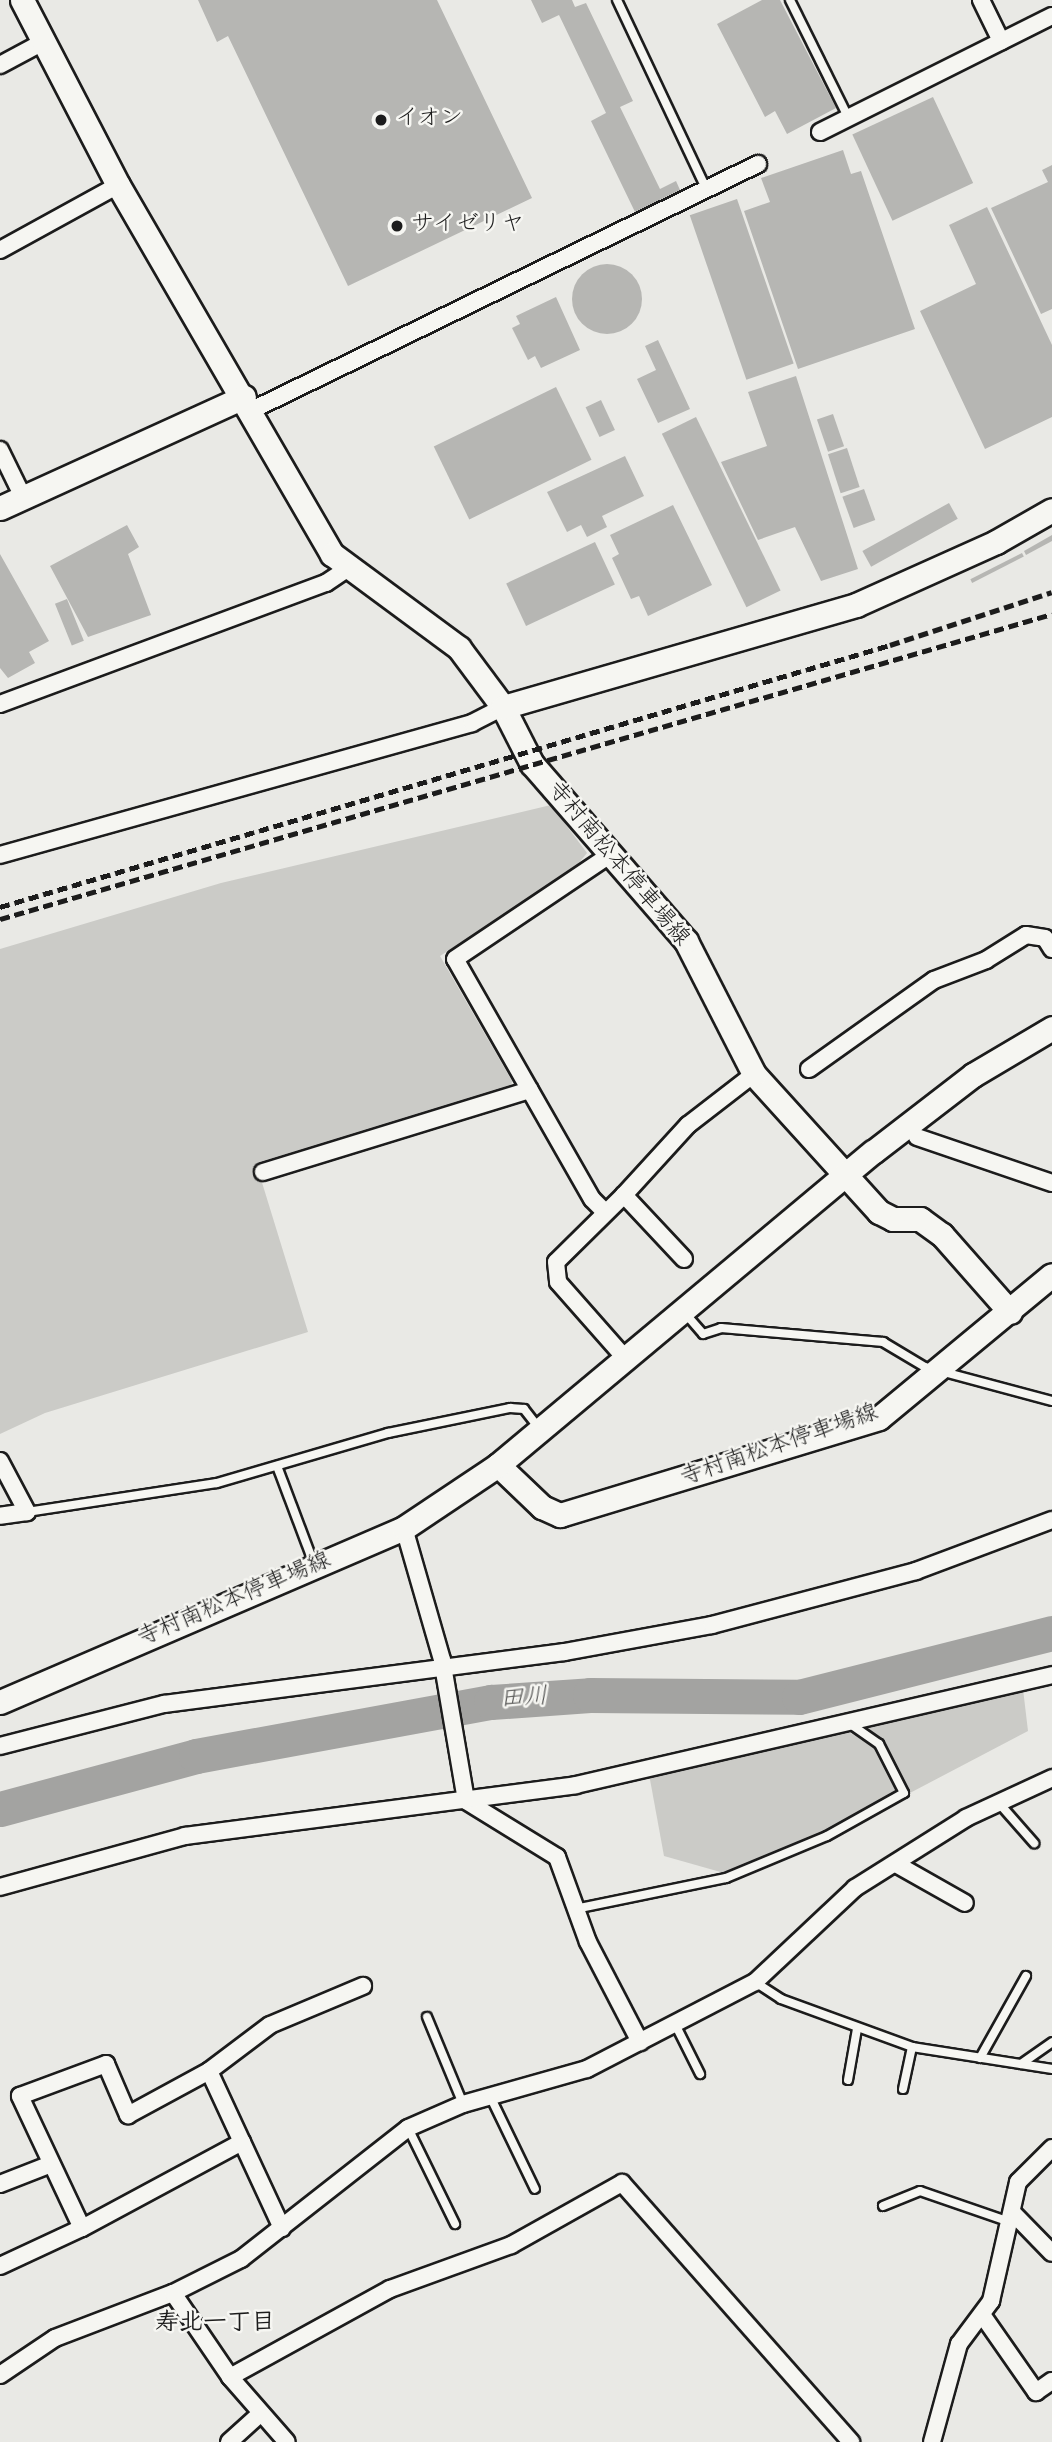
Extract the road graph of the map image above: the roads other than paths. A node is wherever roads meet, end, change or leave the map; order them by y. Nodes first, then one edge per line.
1 (22, 0) edge
2 (617, 0) edge
3 (790, 0) edge
4 (981, 0) edge
5 (1052, 16) edge
6 (1001, 40) junction
7 (43, 42) junction
8 (0, 65) edge
9 (848, 117) junction
10 (820, 132) dead end
11 (758, 164) dead end
12 (118, 185) junction
13 (707, 190) junction
14 (0, 250) edge
15 (247, 404) junction
16 (0, 450) edge
17 (23, 498) junction
18 (0, 508) edge
19 (1052, 510) edge
20 (347, 569) junction
21 (0, 704) edge
22 (503, 708) junction
23 (0, 855) edge
24 (610, 855) junction
25 (1052, 949) edge
26 (1052, 1028) edge
27 (808, 1069) dead end
28 (754, 1074) junction
29 (530, 1090) junction
30 (917, 1137) dead end
31 (263, 1172) dead end
32 (845, 1173) junction
33 (1052, 1182) edge
34 (624, 1195) junction
35 (605, 1212) junction
36 (684, 1259) dead end
37 (1052, 1275) edge
38 (682, 1310) junction
39 (1010, 1312) junction
40 (625, 1358) junction
41 (940, 1372) junction
42 (1052, 1401) edge
43 (540, 1428) junction
44 (0, 1461) edge
45 (498, 1465) junction
46 (277, 1466) junction
47 (27, 1512) junction
48 (0, 1516) edge
49 (1052, 1520) edge
50 (404, 1528) junction
51 (315, 1567) junction
52 (443, 1672) junction
53 (1052, 1675) edge
54 (0, 1702) edge
55 (849, 1723) junction
56 (0, 1746) edge
57 (1052, 1778) edge
58 (465, 1799) junction
59 (998, 1802) junction
60 (1034, 1843) dead end
61 (897, 1864) junction
62 (0, 1887) edge
63 (965, 1903) dead end
64 (575, 1909) junction
65 (1026, 1976) dead end
66 (755, 1982) junction
67 (363, 1986) dead end
68 (427, 2017) dead end
69 (675, 2024) junction
70 (857, 2029) junction
71 (640, 2042) junction
72 (1052, 2042) edge
73 (912, 2048) junction
74 (980, 2058) junction
75 (1021, 2064) junction
76 (1052, 2069) edge
77 (209, 2071) junction
78 (700, 2074) dead end
79 (848, 2080) dead end
80 (903, 2089) dead end
81 (490, 2096) junction
82 (463, 2104) junction
83 (408, 2128) junction
84 (242, 2141) junction
85 (1052, 2148) edge
86 (51, 2164) junction
87 (0, 2184) edge
88 (535, 2189) dead end
89 (884, 2206) dead end
90 (1011, 2217) junction
91 (455, 2224) dead end
92 (82, 2228) junction
93 (282, 2228) junction
94 (1052, 2253) edge
95 (0, 2266) edge
96 (173, 2293) junction
97 (983, 2316) junction
98 (0, 2375) edge
99 (230, 2377) junction
100 (1052, 2381) edge
101 (261, 2413) junction
102 (229, 2442) edge
103 (287, 2442) edge
104 (851, 2442) edge
105 (932, 2442) edge

1 - 7 main road, 寺村南松本停車場線
2 - 13 lane
3 - 9 lane
4 - 6 street
5 - 6 street
6 - 9 street
7 - 8 street
7 - 12 main road, 寺村南松本停車場線
9 - 10 street
11 - 13 street
12 - 14 street
12 - 15 main road, 寺村南松本停車場線
13 - 15 street
15 - 17 main road
15 - 20 main road, 寺村南松本停車場線
16 - 17 street
17 - 18 main road
19 - 22 main road
20 - 21 street
20 - 22 main road, 寺村南松本停車場線
22 - 23 street
22 - 24 main road, 寺村南松本停車場線
24 - 28 main road, 寺村南松本停車場線
24 - 29 street
25 - 27 street
26 - 32 main road
28 - 32 main road, 寺村南松本停車場線
28 - 34 street
29 - 31 street
29 - 35 street
30 - 33 street
32 - 38 main road
32 - 39 main road, 寺村南松本停車場線
34 - 35 street
34 - 36 street
35 - 40 street
37 - 39 main road
38 - 40 main road
38 - 41 lane
39 - 41 main road, 寺村南松本停車場線
40 - 43 main road
41 - 42 lane
41 - 45 main road, 寺村南松本停車場線
43 - 45 main road
43 - 46 lane
44 - 47 street
45 - 50 main road, 寺村南松本停車場線
46 - 47 lane
46 - 51 lane
47 - 48 street
49 - 52 street
50 - 51 main road, 寺村南松本停車場線
50 - 52 street
51 - 54 main road, 寺村南松本停車場線
52 - 56 street
52 - 58 street
53 - 55 street
55 - 58 street
55 - 64 lane
57 - 59 street
58 - 62 street
58 - 64 street
59 - 60 lane
59 - 61 street
61 - 63 street
61 - 66 street
64 - 71 street
65 - 74 lane
66 - 69 street
66 - 70 lane
67 - 77 street
68 - 82 lane
69 - 71 street
69 - 78 lane
70 - 73 lane
70 - 79 lane
71 - 81 street
72 - 75 lane
73 - 74 lane
73 - 80 lane
74 - 75 lane
75 - 76 lane
77 - 84 street
77 - 86 street
81 - 82 street
81 - 88 lane
82 - 83 street
83 - 91 lane
83 - 93 street
84 - 92 street
84 - 93 street
85 - 90 street
86 - 87 street
86 - 92 street
89 - 90 lane
90 - 94 street
90 - 97 street
92 - 95 street
93 - 96 street
96 - 98 street
96 - 99 street
97 - 100 street
97 - 105 street
99 - 101 street
99 - 104 street
101 - 102 street
101 - 103 street

